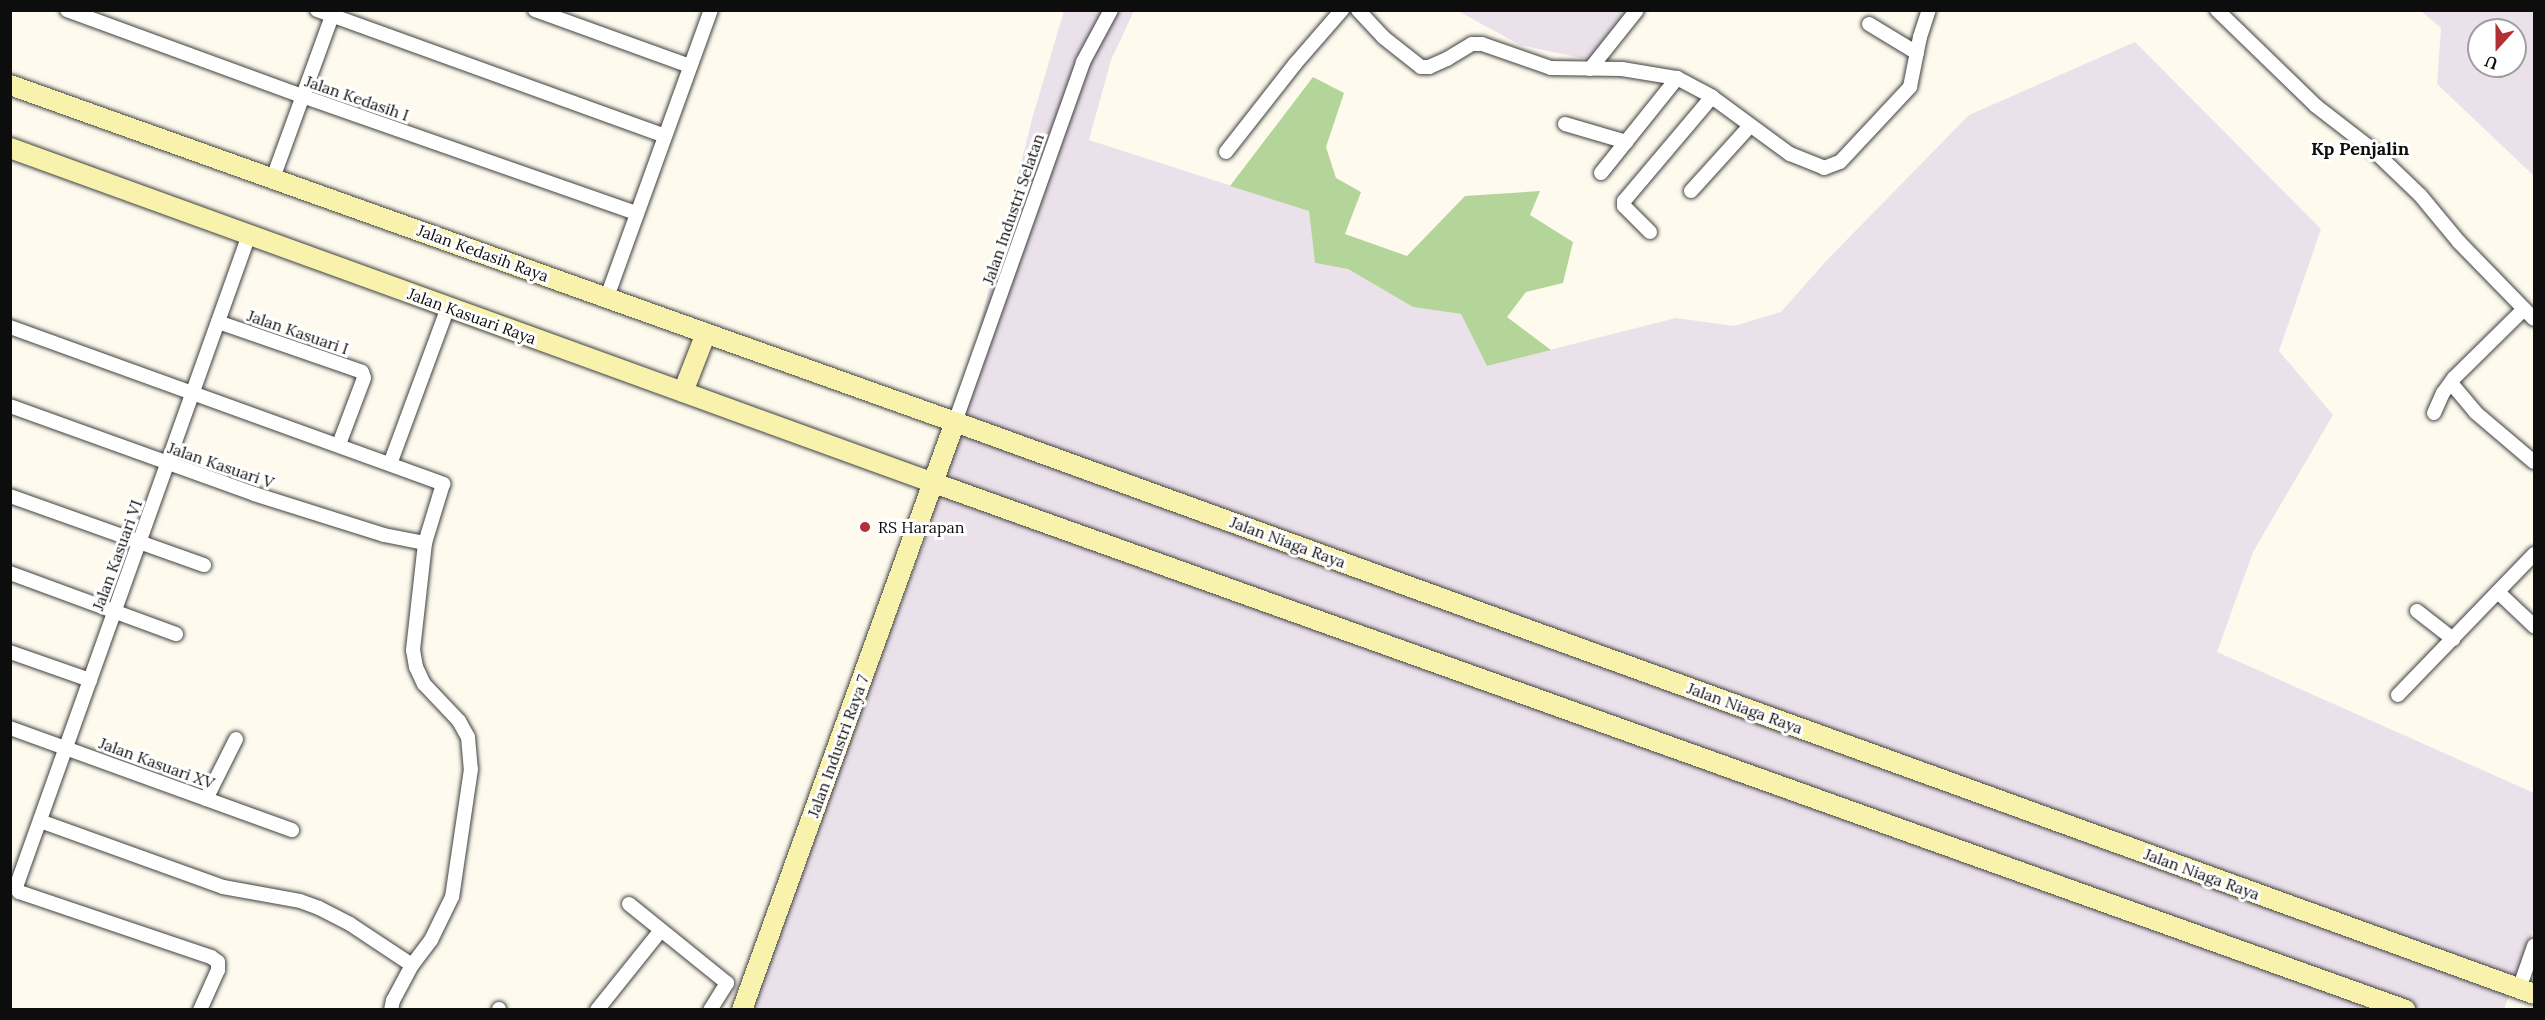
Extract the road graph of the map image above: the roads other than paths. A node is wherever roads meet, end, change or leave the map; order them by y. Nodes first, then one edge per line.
1 (67, 10) edge
2 (317, 10) edge
3 (535, 10) edge
4 (711, 10) edge
5 (1110, 10) edge
6 (1342, 10) edge
7 (1358, 10) edge
8 (1637, 10) edge
9 (1929, 10) edge
10 (2217, 10) edge
11 (333, 13) edge
12 (1869, 24) dead end
13 (1917, 53) junction
14 (690, 66) junction
15 (1590, 69) junction
16 (1677, 78) junction
17 (10, 85) edge
18 (302, 96) junction
19 (1712, 97) junction
20 (1564, 124) dead end
21 (1750, 126) junction
22 (665, 136) junction
23 (1626, 142) junction
24 (10, 148) edge
25 (1226, 152) dead end
26 (1601, 173) dead end
27 (273, 178) junction
28 (1691, 191) dead end
29 (637, 213) junction
30 (1650, 232) dead end
31 (249, 235) junction
32 (607, 297) junction
33 (448, 307) junction
34 (2523, 310) junction
35 (2535, 319) edge
36 (218, 322) junction
37 (10, 327) edge
38 (706, 333) junction
39 (2451, 383) junction
40 (193, 392) junction
41 (683, 392) junction
42 (10, 406) edge
43 (2434, 414) dead end
44 (955, 422) junction
45 (339, 444) junction
46 (2535, 462) edge
47 (390, 464) junction
48 (167, 465) junction
49 (934, 483) junction
50 (10, 496) edge
51 (139, 542) junction
52 (425, 543) junction
53 (2535, 554) edge
54 (204, 565) dead end
55 (10, 573) edge
56 (2498, 592) junction
57 (115, 611) junction
58 (2417, 611) dead end
59 (2535, 626) edge
60 (176, 634) dead end
61 (2453, 639) junction
62 (10, 652) edge
63 (90, 680) junction
64 (2398, 695) dead end
65 (10, 728) edge
66 (236, 739) dead end
67 (66, 748) junction
68 (206, 799) junction
69 (40, 821) junction
70 (292, 830) dead end
71 (629, 904) dead end
72 (661, 930) junction
73 (2535, 946) edge
74 (412, 965) junction
75 (2527, 991) edge
76 (200, 1010) edge
77 (391, 1010) edge
78 (597, 1010) edge
79 (710, 1010) edge
80 (742, 1010) edge
81 (2406, 1010) edge

1 - 18 street, Jalan Kedasih I
2 - 11 street
3 - 14 street
4 - 14 street
5 - 44 street, Jalan Industri Selatan
6 - 25 street
7 - 15 street
8 - 15 street
9 - 13 street
10 - 34 street
11 - 18 street
11 - 22 street
12 - 13 street
13 - 21 street
14 - 22 street
15 - 16 street
16 - 19 street
16 - 23 street
17 - 27 main road, Jalan Kedasih Raya
18 - 27 street
18 - 29 street, Jalan Kedasih I
19 - 21 street
19 - 30 street
20 - 23 street
21 - 28 street
22 - 29 street
23 - 26 street
24 - 31 main road, Jalan Kasuari Raya
27 - 32 main road, Jalan Kedasih Raya
29 - 32 street
31 - 33 main road, Jalan Kasuari Raya
31 - 36 street, Jalan Kasuari VI
32 - 38 main road, Jalan Kedasih Raya
33 - 41 main road, Jalan Kasuari Raya
33 - 47 street
34 - 35 street
34 - 39 street
36 - 40 street, Jalan Kasuari VI
36 - 45 street, Jalan Kasuari I
37 - 40 street
38 - 41 main road
38 - 44 main road, Jalan Kedasih Raya
39 - 43 street
39 - 46 street
40 - 45 street
40 - 48 street, Jalan Kasuari VI
41 - 49 main road, Jalan Kasuari Raya
42 - 48 street, Jalan Kasuari V
44 - 49 main road, Jalan Industri Raya 7
44 - 75 main road, Jalan Niaga Raya
45 - 47 street
47 - 52 street
48 - 51 street, Jalan Kasuari VI
48 - 52 street, Jalan Kasuari V
49 - 80 main road, Jalan Industri Raya 7
49 - 81 main road
50 - 51 street
51 - 54 street
51 - 57 street, Jalan Kasuari VI
52 - 74 street
53 - 56 street
55 - 57 street
56 - 59 street
56 - 61 street
57 - 60 street
57 - 63 street, Jalan Kasuari VI
58 - 61 street
61 - 64 street
62 - 63 street
63 - 67 street, Jalan Kasuari VI
65 - 67 street, Jalan Kasuari XV
66 - 68 street
67 - 68 street, Jalan Kasuari XV
67 - 69 street, Jalan Kasuari VI
68 - 70 street, Jalan Kasuari XV
69 - 74 street
69 - 76 street, Jalan Kasuari VI
71 - 72 street
72 - 78 street
72 - 79 street
73 - 75 street
74 - 77 street

